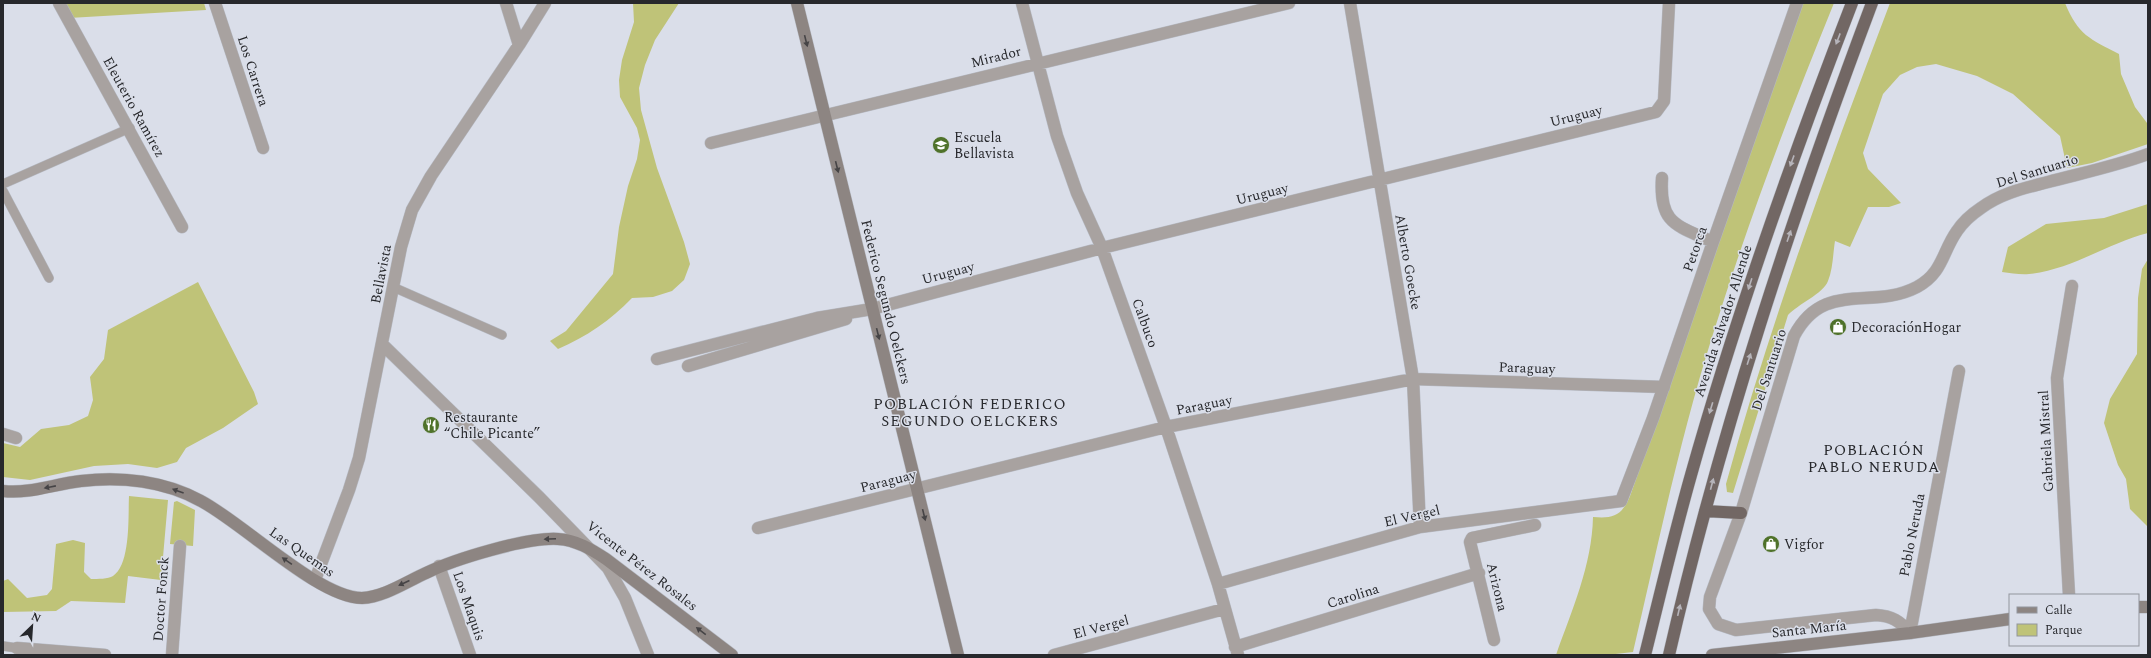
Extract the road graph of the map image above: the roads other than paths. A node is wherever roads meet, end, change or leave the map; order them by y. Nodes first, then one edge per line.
1 (59, 3) edge
2 (215, 3) edge
3 (506, 3) edge
4 (545, 3) edge
5 (797, 3) edge
6 (1022, 3) edge
7 (1290, 3) edge
8 (1350, 3) edge
9 (1669, 3) edge
10 (1797, 3) edge
11 (1852, 3) edge
12 (1872, 3) edge
13 (519, 45) junction
14 (1038, 63) junction
15 (824, 115) junction
16 (130, 128) junction
17 (711, 143) dead end
18 (263, 148) dead end
19 (2148, 154) edge
20 (1662, 178) dead end
21 (1379, 181) junction
22 (3, 184) edge
23 (3, 191) edge
24 (182, 227) dead end
25 (1712, 242) junction
26 (1102, 248) junction
27 (49, 278) dead end
28 (2072, 286) dead end
29 (394, 287) junction
30 (872, 309) junction
31 (502, 335) dead end
32 (383, 345) junction
33 (657, 359) dead end
34 (688, 366) dead end
35 (1958, 371) dead end
36 (1413, 379) junction
37 (1664, 387) junction
38 (1166, 427) junction
39 (3, 434) edge
40 (16, 438) dead end
41 (918, 490) junction
42 (3, 491) edge
43 (1618, 502) joint
44 (1705, 511) junction
45 (1741, 513) junction
46 (1535, 525) dead end
47 (758, 528) dead end
48 (1420, 528) junction
49 (180, 546) dead end
50 (588, 547) junction
51 (439, 566) junction
52 (1479, 574) junction
53 (315, 580) junction
54 (1218, 584) junction
55 (2069, 594) edge
56 (1224, 609) junction
57 (2009, 619) edge
58 (1744, 630) joint
59 (1910, 634) junction
60 (1494, 640) dead end
61 (3, 646) edge
62 (17, 648) joint
63 (1236, 651) edge
64 (1669, 651) edge
65 (1646, 653) edge
66 (105, 655) edge
67 (172, 655) edge
68 (470, 655) edge
69 (648, 655) edge
70 (732, 655) edge
71 (958, 655) edge
72 (1054, 655) edge
73 (1712, 655) edge

1 - 16 street, Eleuterio Ramírez
2 - 18 street, Los Carrera
3 - 13 street
4 - 13 street, Bellavista
5 -> 15 main road, Federico Segundo Oelckers
6 - 14 street, Calbuco
7 - 14 street, Mirador
8 - 21 street, Alberto Goecke
9 - 21 street, Uruguay
10 - 25 street, Petorca
11 -> 65 highway, Avenida Salvador Allende
44 -> 12 highway
13 - 29 street, Bellavista
14 - 15 street, Mirador
14 - 26 street, Calbuco
15 - 17 street, Mirador
15 -> 30 main road, Federico Segundo Oelckers
16 - 22 lane
16 - 24 street, Eleuterio Ramírez
19 - 45 street, Del Santuario
20 - 25 street
21 - 26 street, Uruguay
21 - 36 street, Alberto Goecke
23 - 27 lane
25 - 37 street, Petorca
26 - 30 street, Uruguay
26 - 38 street, Calbuco
28 - 55 street, Gabriela Mistral
29 - 31 lane
29 - 32 street, Bellavista
30 - 33 street, Uruguay
30 - 34 street, Uruguay
30 -> 41 main road, Federico Segundo Oelckers
32 - 50 street, Vicente Pérez Rosales
32 - 53 street, Bellavista
35 - 59 street, Pablo Neruda
36 - 37 street, Paraguay
36 - 38 street, Paraguay
36 - 48 street, Alberto Goecke
37 - 43 street, Petorca
38 - 41 street, Paraguay
38 - 54 street, Calbuco
39 - 40 street
41 - 47 street, Paraguay
41 -> 71 main road, Federico Segundo Oelckers
53 -> 42 main road, Las Quemas
43 - 48 street, El Vergel
44 - 45 highway
64 -> 44 highway
45 - 58 street, Del Santuario
46 - 52 street, Arizona
48 - 54 street, El Vergel
49 - 67 street, Doctor Fonck
50 -> 51 main road, Las Quemas
50 - 69 street
70 -> 50 main road, Vicente Pérez Rosales
51 -> 53 main road, Las Quemas
51 - 68 street, Los Maquis
52 - 60 street, Arizona
52 - 63 street, Carolina
54 - 56 street, Calbuco
56 - 63 street, Calbuco
56 - 72 street, El Vergel
57 - 59 main road, Santa María
58 - 59 street, Santa María
59 - 73 main road, Santa María
61 - 62 lane
62 - 66 street

